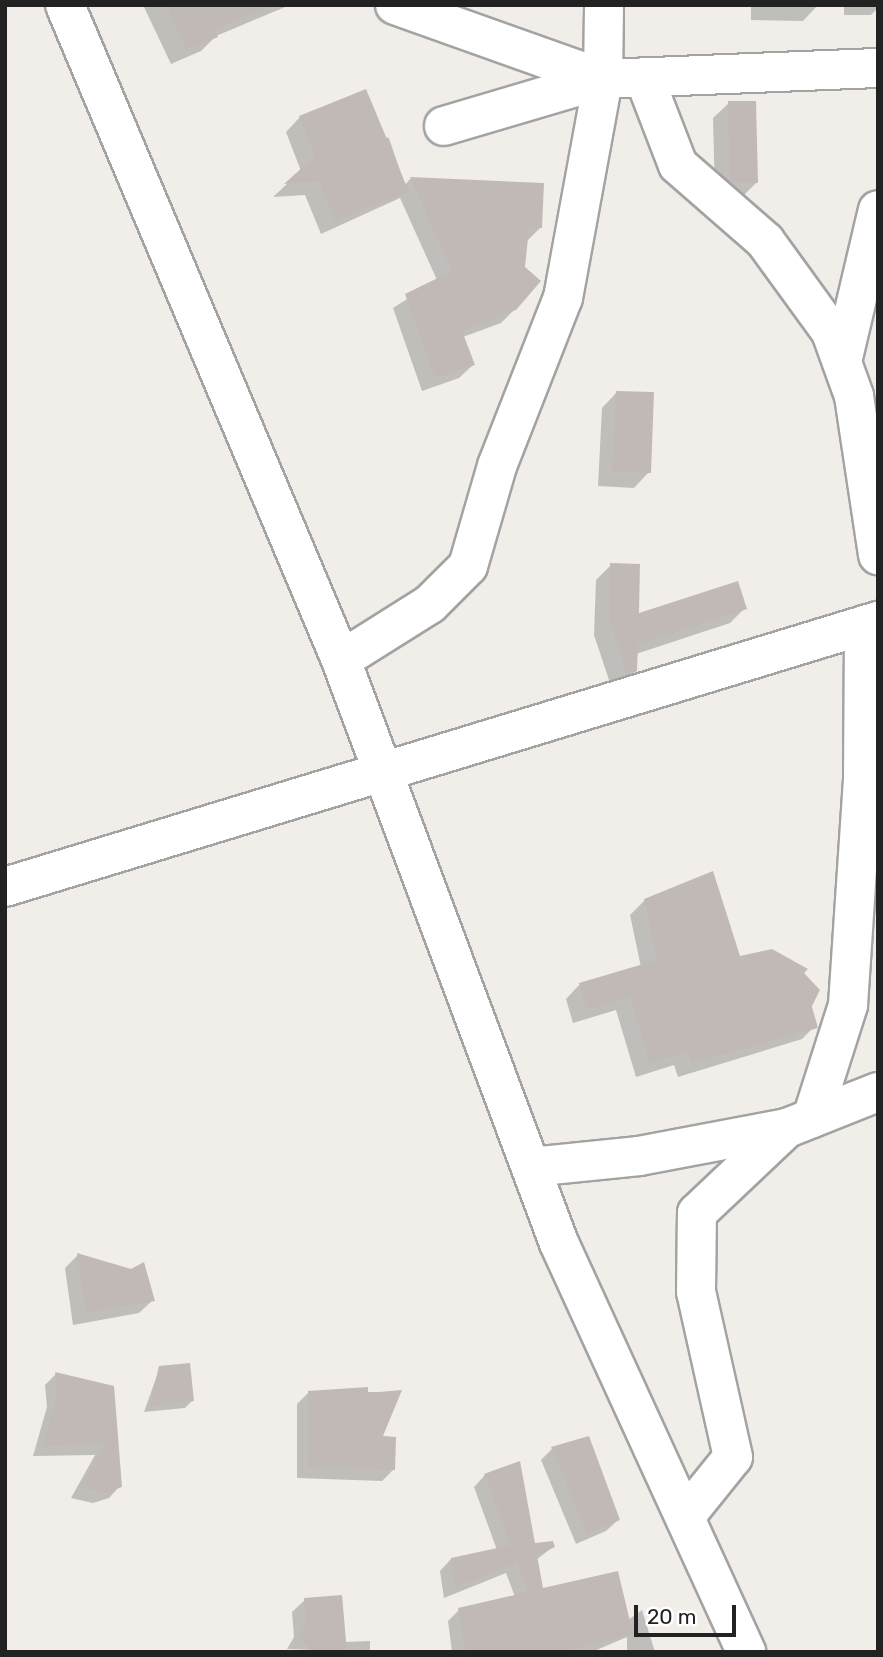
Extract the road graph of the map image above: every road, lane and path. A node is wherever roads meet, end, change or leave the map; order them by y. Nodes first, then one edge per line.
1 (65, 5) edge
2 (395, 5) edge
3 (604, 5) edge
4 (878, 68) edge
5 (644, 77) junction
6 (603, 79) junction
7 (444, 126) dead end
8 (878, 210) edge
9 (842, 362) junction
10 (878, 555) edge
11 (871, 623) edge
12 (341, 660) junction
13 (384, 770) junction
14 (5, 887) edge
15 (878, 1092) edge
16 (799, 1123) junction
17 (531, 1167) junction
18 (687, 1514) junction
19 (746, 1652) edge

1 - 12 street
2 - 6 street
3 - 6 street
4 - 5 street
5 - 6 street
5 - 9 street
6 - 7 street
6 - 12 street
8 - 9 street
9 - 10 street
11 - 13 street
11 - 16 street
12 - 13 street
13 - 14 street
13 - 17 street
15 - 16 street
16 - 17 street
16 - 18 street
17 - 18 street
18 - 19 street

